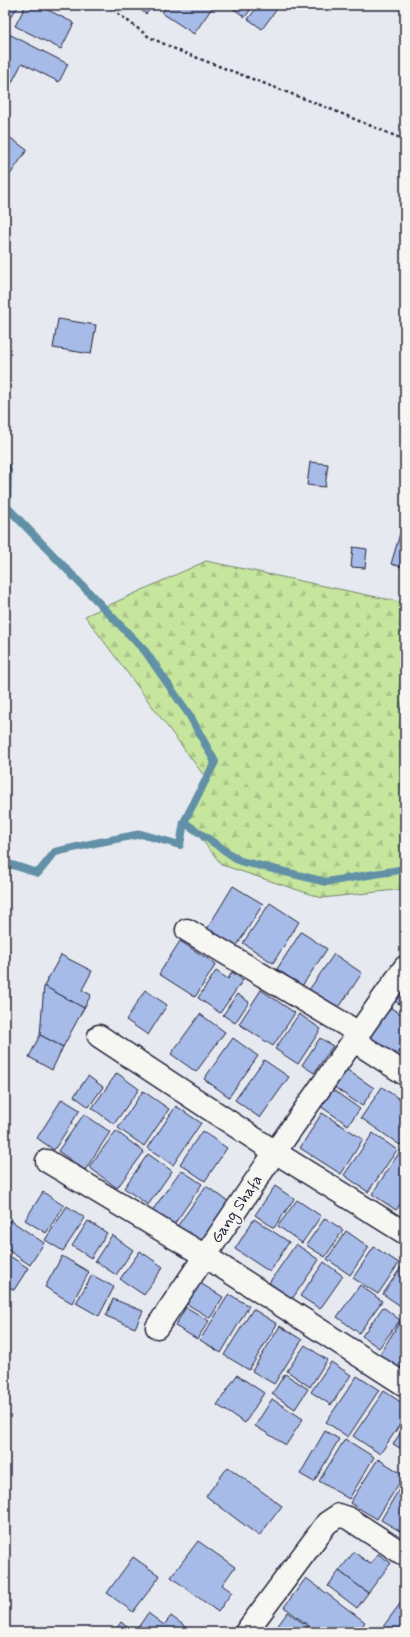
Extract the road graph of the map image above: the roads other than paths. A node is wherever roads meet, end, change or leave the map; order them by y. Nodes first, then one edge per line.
1 (187, 930) dead end
2 (405, 966) edge
3 (99, 1036) dead end
4 (356, 1037) junction
5 (405, 1074) edge
6 (275, 1152) junction
7 (47, 1160) dead end
8 (405, 1233) edge
9 (205, 1256) junction
10 (157, 1326) dead end
11 (405, 1385) edge
12 (405, 1555) edge
13 (246, 1632) edge

1 - 4 street
2 - 4 street, Gang Shafa
3 - 6 street
4 - 5 street
4 - 6 street, Gang Shafa
6 - 8 street
6 - 9 street, Gang Shafa
7 - 9 street
9 - 10 street
9 - 11 street, Gang Shafa
12 - 13 street

